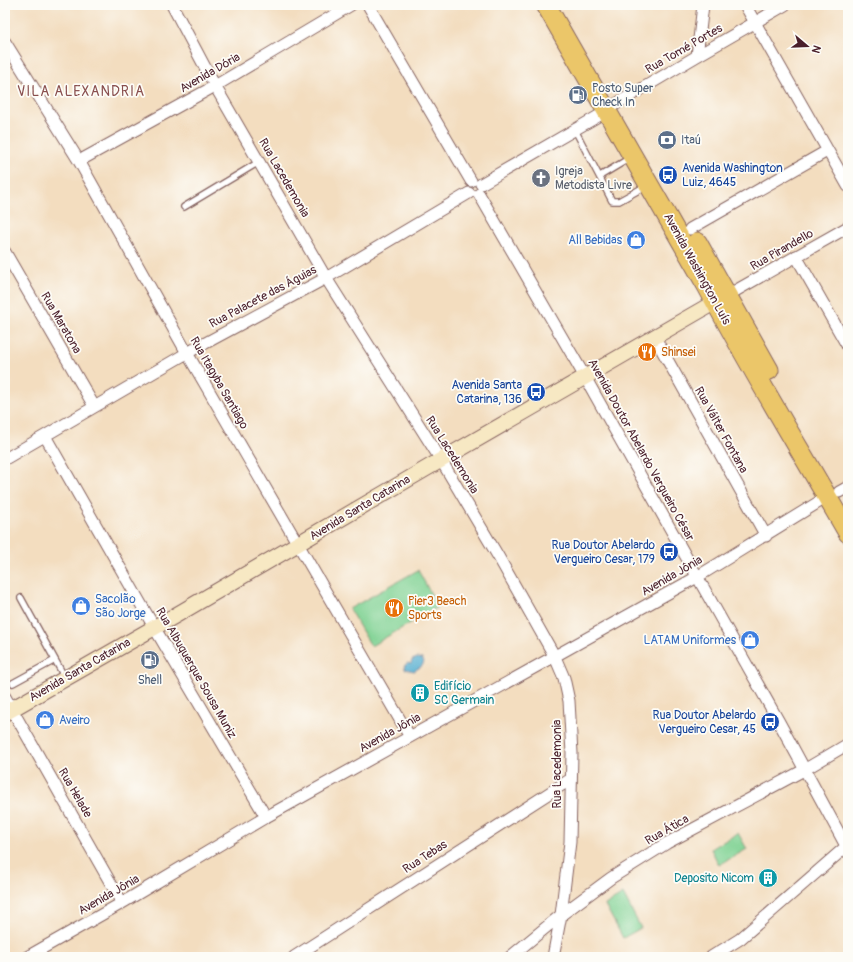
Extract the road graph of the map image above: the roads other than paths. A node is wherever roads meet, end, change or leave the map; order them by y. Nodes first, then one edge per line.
1 (172, 5) edge
2 (351, 5) edge
3 (368, 5) edge
4 (546, 5) edge
5 (560, 5) edge
6 (703, 5) edge
7 (745, 5) edge
8 (785, 5) edge
9 (755, 22) junction
10 (5, 42) edge
11 (697, 56) junction
12 (215, 86) junction
13 (611, 108) junction
14 (575, 130) junction
15 (827, 151) junction
16 (633, 157) junction
17 (79, 161) junction
18 (259, 162) junction
19 (600, 176) junction
20 (649, 184) junction
21 (848, 186) edge
22 (475, 188) junction
23 (184, 207) dead end
24 (848, 227) edge
25 (690, 230) junction
26 (5, 252) edge
27 (796, 256) junction
28 (326, 278) junction
29 (722, 298) junction
30 (654, 336) junction
31 (848, 347) edge
32 (187, 353) junction
33 (585, 377) junction
34 (94, 406) junction
35 (45, 436) junction
36 (5, 459) edge
37 (441, 460) junction
38 (838, 492) edge
39 (848, 509) edge
40 (848, 533) edge
41 (766, 536) junction
42 (298, 545) junction
43 (697, 577) junction
44 (20, 598) dead end
45 (154, 627) junction
46 (555, 657) junction
47 (55, 660) junction
48 (65, 678) junction
49 (13, 683) dead end
50 (7, 706) edge
51 (410, 737) junction
52 (848, 744) edge
53 (804, 770) junction
54 (571, 779) junction
55 (266, 817) junction
56 (847, 846) edge
57 (122, 903) junction
58 (561, 915) junction
59 (27, 957) edge
60 (294, 957) edge
61 (510, 957) edge
62 (553, 957) edge
63 (711, 957) edge

1 - 12 street, Rua Lacedemonia
2 - 12 street, Avenida Dória
3 - 22 street, Avenida Doutor Abelardo Vergueiro César
4 - 13 highway, Avenida Washington Luís
5 - 13 highway, Avenida Washington Luís
6 - 11 street
7 - 9 street
8 - 9 street, Rua Tomé Portes
9 - 11 street, Rua Tomé Portes
9 - 15 street
10 - 17 street, Rua Itagyba Santiago
11 - 13 street, Rua Tomé Portes
12 - 17 street, Avenida Dória
12 - 18 street, Rua Lacedemonia
13 - 14 street, Rua Palacete das Águias
13 - 16 highway, Avenida Washington Luís
13 - 25 highway, Avenida Washington Luís
14 - 19 lane
14 - 22 street, Rua Palacete das Águias
15 - 21 street
15 - 25 street
16 - 19 lane
16 - 20 highway, Avenida Washington Luís
17 - 32 street, Rua Itagyba Santiago
18 - 23 lane
18 - 28 street, Rua Lacedemonia
19 - 20 lane
20 - 29 highway, Avenida Washington Luís
22 - 28 street, Rua Palacete das Águias
22 - 33 street, Avenida Doutor Abelardo Vergueiro César
24 - 27 street, Rua Pirandello
25 - 29 highway, Avenida Washington Luís
26 - 34 street, Rua Maratona
27 - 29 street, Rua Pirandello
27 - 31 street
28 - 32 street, Rua Palacete das Águias
28 - 37 street, Rua Lacedemonia
29 - 30 street, Avenida Santa Catarina
29 - 38 highway, Avenida Washington Luís
30 - 33 street, Avenida Santa Catarina
30 - 41 street, Rua Válter Fontana
32 - 34 street, Rua Palacete das Águias
32 - 42 street, Rua Itagyba Santiago
33 - 37 street, Avenida Santa Catarina
33 - 43 street, Avenida Doutor Abelardo Vergueiro César
34 - 35 street, Rua Palacete das Águias
35 - 36 street, Rua Palacete das Águias
35 - 45 street, Rua Albuquerque Sousa Muniz
37 - 42 street, Avenida Santa Catarina
37 - 46 street, Rua Lacedemonia
38 - 39 highway, Avenida Washington Luís
38 - 40 highway, Avenida Washington Luís
38 - 41 street, Avenida Jônia
41 - 43 street, Avenida Jônia
42 - 45 street, Avenida Santa Catarina
42 - 51 street, Rua Itagyba Santiago
43 - 46 street, Avenida Jônia
43 - 53 street, Avenida Doutor Abelardo Vergueiro César
44 - 47 lane
45 - 48 street, Avenida Santa Catarina
45 - 55 street, Rua Albuquerque Sousa Muniz
46 - 51 street, Avenida Jônia
46 - 54 street, Rua Lacedemonia
47 - 48 lane
47 - 49 lane
48 - 50 street, Avenida Santa Catarina
50 - 57 street, Rua Helade
51 - 55 street, Avenida Jônia
52 - 53 street, Rua Ática
53 - 56 street, Avenida Doutor Abelardo Vergueiro César
53 - 58 street, Rua Ática
54 - 58 street, Rua Lacedemonia
54 - 60 street, Rua Tebas
55 - 57 street, Avenida Jônia
56 - 63 street
57 - 59 street, Avenida Jônia
58 - 61 street, Rua Ática
58 - 62 street, Rua Lacedemonia

